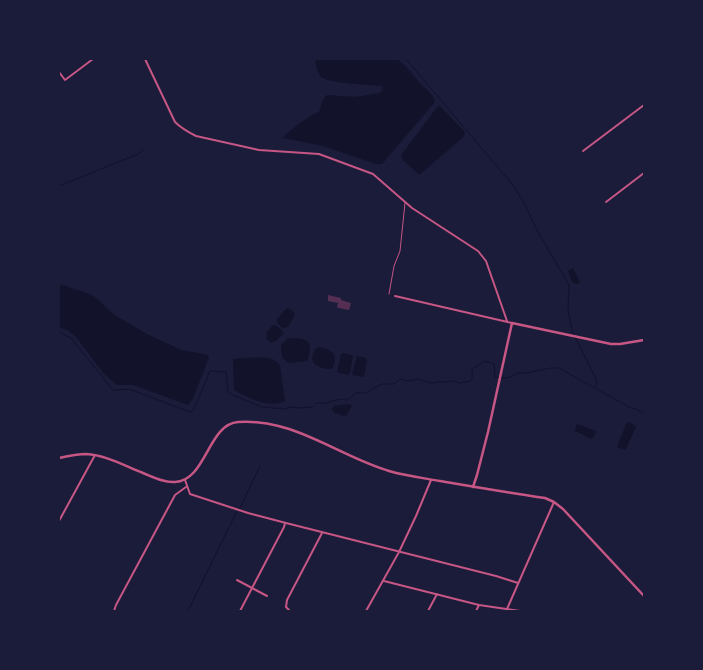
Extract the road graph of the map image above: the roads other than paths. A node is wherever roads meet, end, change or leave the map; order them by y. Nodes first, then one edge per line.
1 (93, 59) edge
2 (145, 59) edge
3 (59, 72) edge
4 (644, 105) edge
5 (582, 151) dead end
6 (644, 173) edge
7 (406, 202) junction
8 (606, 202) dead end
9 (389, 294) dead end
10 (395, 296) dead end
11 (507, 321) junction
12 (512, 323) junction
13 (644, 340) edge
14 (95, 455) junction
15 (59, 458) edge
16 (185, 480) junction
17 (431, 480) junction
18 (186, 486) junction
19 (473, 487) junction
20 (554, 502) junction
21 (59, 521) edge
22 (285, 523) junction
23 (322, 532) junction
24 (399, 552) junction
25 (237, 580) dead end
26 (384, 581) junction
27 (518, 583) junction
28 (252, 588) junction
29 (437, 594) junction
30 (267, 596) dead end
31 (644, 596) edge
32 (479, 605) junction
33 (506, 609) junction
34 (114, 611) edge
35 (240, 611) edge
36 (290, 611) edge
37 (366, 611) edge
38 (428, 611) edge
39 (476, 611) edge
40 (520, 611) edge

1 - 3 street
2 - 7 street
4 - 5 street
6 - 8 street
7 - 9 lane
7 - 11 street
10 - 11 street
11 - 12 street
12 - 13 street
12 - 19 street
14 - 15 street
14 - 16 street
14 - 21 street
16 - 17 street
16 - 18 street
17 - 19 street
17 - 24 street
18 - 22 street
18 - 34 street
19 - 20 street
20 - 27 street
20 - 31 street
22 - 23 street
22 - 28 street
23 - 24 street
23 - 36 street
24 - 26 street
24 - 27 street
25 - 28 street
26 - 29 street
26 - 37 street
27 - 33 street
28 - 30 street
28 - 35 street
29 - 32 street
29 - 38 street
32 - 33 street
32 - 39 street
33 - 40 street

